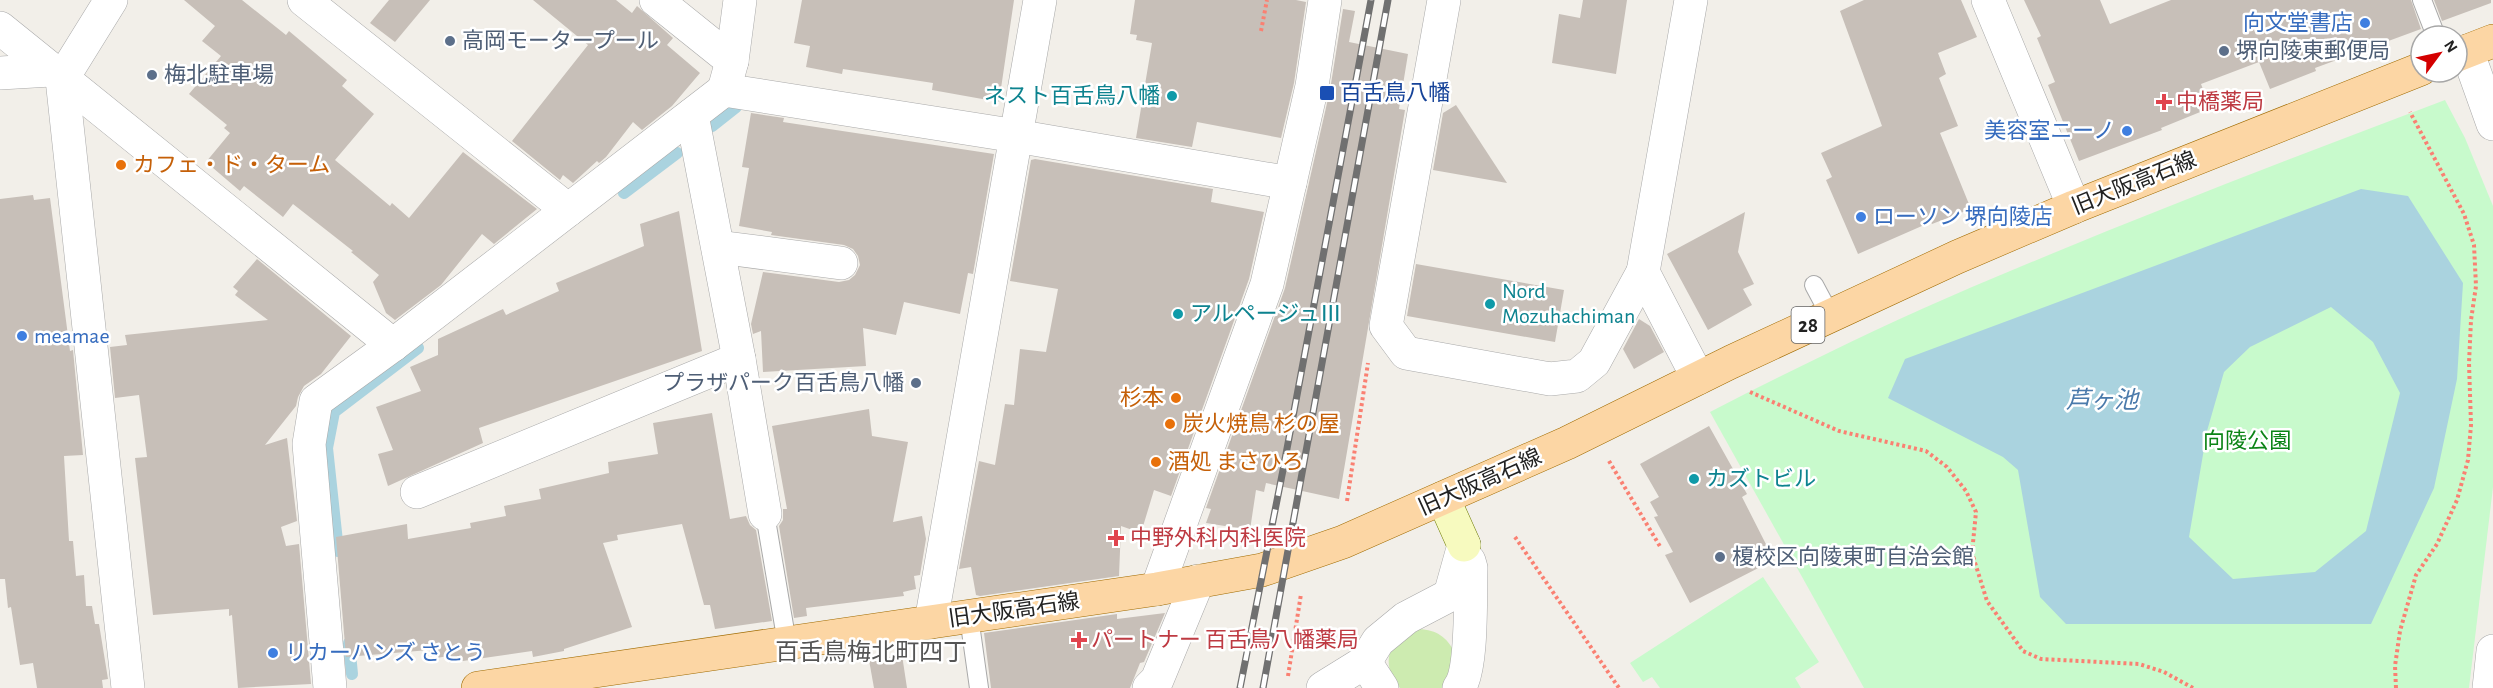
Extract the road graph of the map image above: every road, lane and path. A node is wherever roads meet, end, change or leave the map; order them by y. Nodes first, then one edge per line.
1 (111, 0) edge
2 (304, 0) edge
3 (656, 0) edge
4 (740, 0) edge
5 (1040, 0) edge
6 (1267, 0) edge
7 (1325, 0) edge
8 (1444, 0) edge
9 (1691, 0) edge
10 (1988, 0) edge
11 (2422, 0) edge
12 (2431, 24) edge
13 (0, 28) edge
14 (1261, 31) dead end
15 (2472, 49) edge
16 (0, 73) edge
17 (56, 74) junction
18 (2409, 74) edge
19 (728, 75) junction
20 (2408, 106) dead end
21 (692, 115) junction
22 (2493, 124) edge
23 (1016, 136) junction
24 (1290, 183) junction
25 (2074, 207) junction
26 (568, 210) junction
27 (718, 247) junction
28 (841, 263) dead end
29 (1643, 272) junction
30 (1814, 285) dead end
31 (1830, 315) junction
32 (1393, 336) junction
33 (393, 345) junction
34 (739, 359) junction
35 (1698, 378) junction
36 (1743, 385) dead end
37 (1606, 456) dead end
38 (417, 492) dead end
39 (1443, 498) junction
40 (1347, 504) dead end
41 (765, 514) joint
42 (1515, 537) dead end
43 (1464, 545) junction
44 (1660, 548) dead end
45 (1308, 555) junction
46 (1198, 581) junction
47 (1157, 589) junction
48 (969, 616) junction
49 (931, 622) junction
50 (787, 643) junction
51 (2493, 651) edge
52 (1374, 675) edge
53 (1288, 677) dead end
54 (604, 679) edge
55 (128, 688) edge
56 (330, 688) edge
57 (478, 688) edge
58 (979, 688) edge
59 (1149, 688) edge
60 (1323, 688) edge
61 (1459, 688) edge
62 (1618, 688) edge
63 (2193, 688) edge
64 (2396, 688) edge
65 (2489, 688) edge

1 - 17 street
2 - 26 street
3 - 19 street
4 - 19 street
5 - 23 street
6 - 14 path
7 - 24 street
8 - 32 street
9 - 29 street
10 - 25 street
11 - 12 lane
13 - 17 street
15 - 22 street
16 - 17 street
17 - 33 street
17 - 55 street
18 - 25 main road, 旧大阪高石線 / 28
19 - 21 street
19 - 23 street
20 - 64 path
21 - 26 street
21 - 27 street
23 - 24 street
23 - 49 street
24 - 47 street
25 - 31 main road, 旧大阪高石線 / 28
26 - 33 street
27 - 28 street
27 - 34 street
29 - 32 street
29 - 35 street
30 - 31 lane
31 - 35 main road, 旧大阪高石線 / 28
32 - 40 path
33 - 56 street
34 - 38 street
34 - 41 street
35 - 39 main road, 旧大阪高石線 / 28
36 - 63 path
37 - 44 path
39 - 43 street
39 - 45 main road, 旧大阪高石線 / 28
41 - 50 lane
42 - 62 path
43 - 52 street
43 - 61 street
45 - 46 main road, 旧大阪高石線 / 28
45 - 53 path
46 - 47 main road, 旧大阪高石線 / 28
46 - 59 street
47 - 48 main road, 旧大阪高石線 / 28
48 - 49 main road, 旧大阪高石線 / 28
48 - 58 lane
49 - 50 main road, 旧大阪高石線 / 28
50 - 54 main road, 旧大阪高石線 / 28
51 - 65 street
52 - 60 street
54 - 57 main road, 旧大阪高石線 / 28

